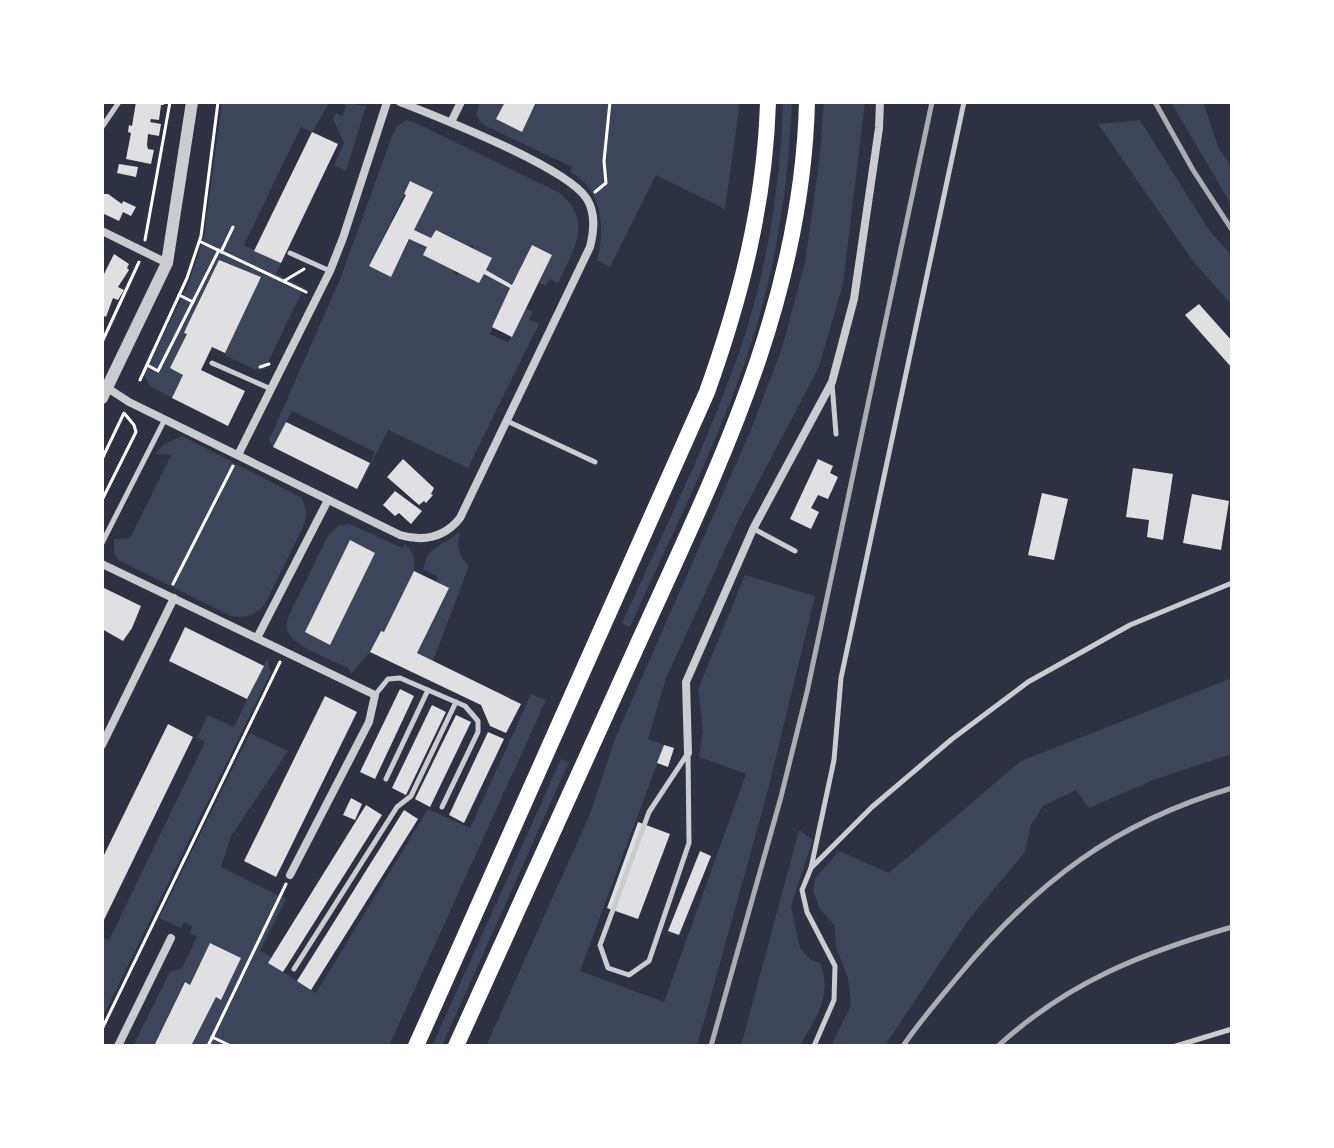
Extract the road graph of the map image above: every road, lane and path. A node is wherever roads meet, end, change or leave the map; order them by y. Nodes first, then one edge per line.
1 (119, 102) edge
2 (170, 102) edge
3 (192, 102) edge
4 (218, 102) edge
5 (387, 102) edge
6 (400, 102) edge
7 (461, 102) edge
8 (610, 102) edge
9 (768, 102) edge
10 (807, 102) edge
11 (880, 102) edge
12 (964, 102) edge
13 (451, 122) junction
14 (102, 127) edge
15 (586, 199) junction
16 (233, 227) dead end
17 (102, 231) edge
18 (199, 241) junction
19 (143, 251) junction
20 (220, 251) junction
21 (290, 253) dead end
22 (167, 263) junction
23 (311, 263) junction
24 (330, 271) junction
25 (284, 281) junction
26 (179, 295) junction
27 (317, 297) junction
28 (193, 302) junction
29 (102, 342) edge
30 (212, 363) dead end
31 (147, 365) junction
32 (140, 380) dead end
33 (832, 382) junction
34 (271, 389) junction
35 (104, 390) edge
36 (165, 419) junction
37 (506, 421) junction
38 (836, 434) dead end
39 (238, 455) junction
40 (102, 459) edge
41 (595, 462) dead end
42 (102, 500) edge
43 (328, 500) junction
44 (753, 529) junction
45 (102, 543) edge
46 (795, 551) dead end
47 (102, 564) edge
48 (1232, 583) edge
49 (171, 597) junction
50 (257, 638) junction
51 (285, 652) junction
52 (428, 690) junction
53 (375, 695) junction
54 (456, 702) junction
55 (102, 745) edge
56 (688, 753) junction
57 (386, 779) dead end
58 (442, 807) dead end
59 (811, 868) junction
60 (290, 875) joint
61 (171, 938) dead end
62 (294, 969) dead end
63 (102, 1029) edge
64 (1232, 1029) edge
65 (212, 1037) junction
66 (118, 1046) edge
67 (208, 1046) edge
68 (231, 1046) edge
69 (416, 1046) edge
70 (456, 1046) edge
71 (814, 1046) edge
72 (1176, 1046) edge

1 - 14 lane
2 - 19 path
3 - 22 street
4 - 18 path
5 - 24 street
6 - 13 street
7 - 13 street
8 - 15 path
9 - 69 highway
10 - 70 highway
11 - 33 street
12 - 59 lane
13 - 15 street
15 - 37 street
16 - 20 path
17 - 19 street
18 - 20 path
18 - 26 path
19 - 22 street
19 - 29 path
20 - 25 path
20 - 28 path
21 - 23 lane
22 - 35 street
23 - 24 lane
23 - 25 path
24 - 27 street
25 - 27 path
26 - 28 path
26 - 31 path
27 - 34 street
28 - 31 path
30 - 34 lane
31 - 32 path
33 - 38 lane
33 - 44 street
34 - 39 street
35 - 36 street
36 - 39 street
36 - 45 lane
37 - 41 lane
37 - 43 street
39 - 43 street
39 - 49 path
40 - 42 path
43 - 50 street
44 - 46 lane
44 - 56 street
47 - 49 street
48 - 59 lane
49 - 50 street
49 - 55 street
50 - 51 street
51 - 53 street
51 - 63 path
52 - 53 lane
52 - 54 lane
52 - 57 lane
53 - 60 street
54 - 58 lane
54 - 62 lane
56 - 56 lane
59 - 71 lane
60 - 65 path
61 - 66 street
64 - 72 lane
65 - 67 path
65 - 68 path

